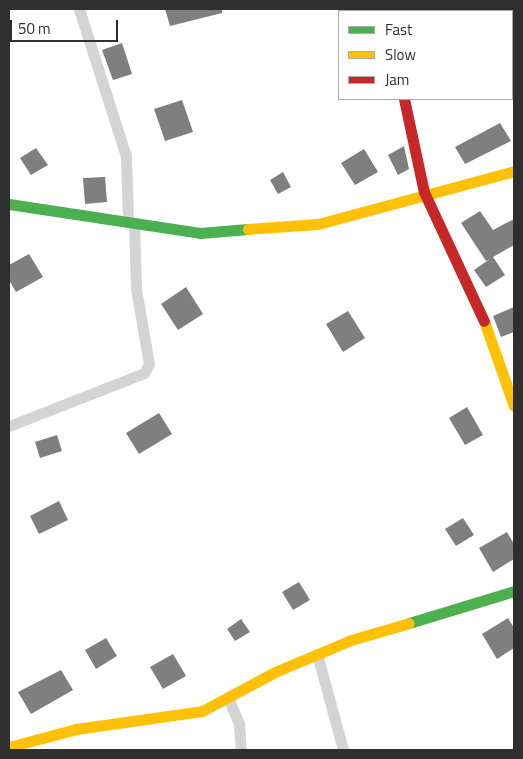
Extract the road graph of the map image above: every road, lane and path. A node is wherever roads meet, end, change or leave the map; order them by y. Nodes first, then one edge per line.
1 (79, 9) edge
2 (404, 100) edge
3 (514, 171) edge
4 (424, 192) junction
5 (9, 204) edge
6 (131, 222) junction
7 (514, 406) edge
8 (9, 426) edge
9 (514, 591) edge
10 (317, 654) junction
11 (229, 700) junction
12 (9, 748) edge
13 (241, 750) edge
14 (343, 750) edge

1 - 6 street
2 - 4 street
3 - 4 street
4 - 6 street
4 - 7 street
5 - 6 street
6 - 8 street
9 - 10 street
10 - 11 street
10 - 14 street
11 - 12 street
11 - 13 street

